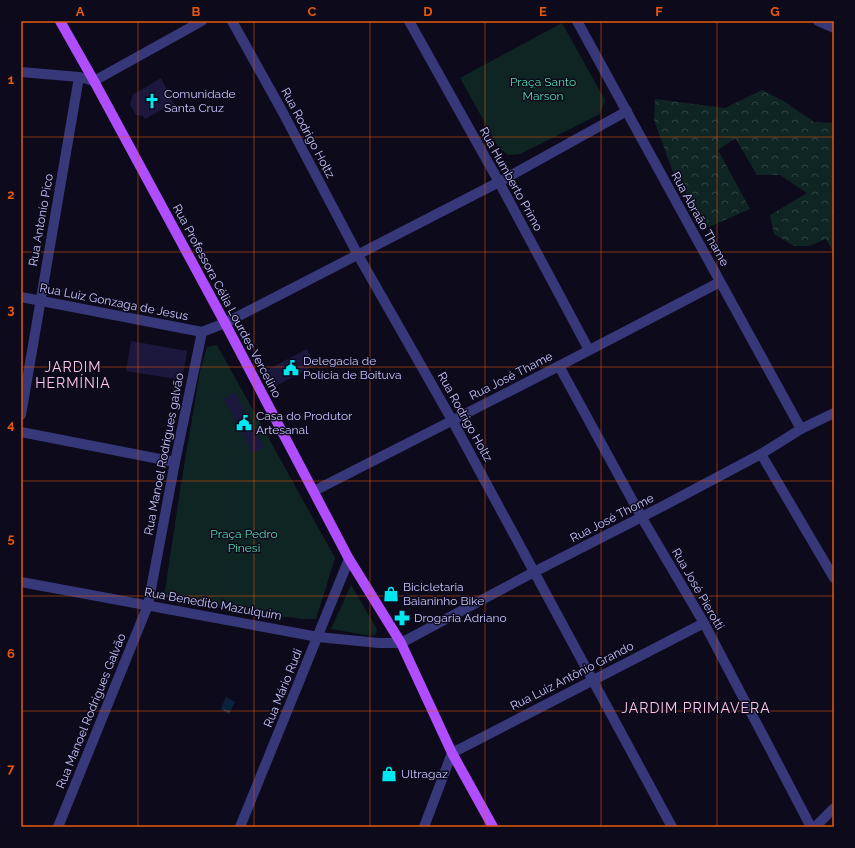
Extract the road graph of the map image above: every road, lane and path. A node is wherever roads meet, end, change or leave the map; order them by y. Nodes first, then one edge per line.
1 (60, 21) edge
2 (202, 21) edge
3 (232, 21) edge
4 (409, 21) edge
5 (577, 21) edge
6 (818, 21) edge
7 (834, 28) edge
8 (21, 72) edge
9 (79, 77) junction
10 (94, 81) junction
11 (627, 111) junction
12 (499, 182) junction
13 (358, 255) junction
14 (720, 282) junction
15 (21, 297) edge
16 (40, 301) junction
17 (225, 323) junction
18 (202, 332) junction
19 (589, 350) junction
20 (560, 366) junction
21 (834, 413) edge
22 (21, 415) edge
23 (452, 420) junction
24 (801, 429) junction
25 (21, 432) edge
26 (761, 454) junction
27 (175, 462) junction
28 (314, 491) junction
29 (642, 518) junction
30 (349, 559) junction
31 (534, 572) junction
32 (834, 578) edge
33 (21, 582) edge
34 (148, 605) junction
35 (704, 623) junction
36 (318, 637) junction
37 (401, 643) junction
38 (592, 680) junction
39 (452, 753) junction
40 (834, 808) edge
41 (58, 827) edge
42 (240, 827) edge
43 (424, 827) edge
44 (493, 827) edge
45 (672, 827) edge
46 (811, 827) edge
47 (815, 827) edge

1 - 10 main road, Rua Professora Célia Lourdes Vercelino
2 - 10 street
3 - 13 street, Rua Rodrigo Holtz
4 - 12 street, Rua Humberto Primo
5 - 11 street, Rua Abraão Thame
6 - 7 street
8 - 9 street
9 - 10 street
9 - 16 street, Rua Antonio Pico
10 - 17 main road, Rua Professora Célia Lourdes Vercelino
11 - 12 street
11 - 14 street, Rua Abraão Thame
12 - 13 street
12 - 19 street, Rua Humberto Primo
13 - 17 street
13 - 23 street, Rua Rodrigo Holtz
14 - 19 street, Rua José Thame
14 - 24 street, Rua Abraão Thame
15 - 16 street, Rua Luiz Gonzaga de Jesus
16 - 18 street, Rua Luiz Gonzaga de Jesus
16 - 22 street, Rua Antonio Pico
17 - 18 street
17 - 28 main road, Rua Professora Célia Lourdes Vercelino
18 - 27 street, Rua Manoel Rodrigues galvão
19 - 20 street, Rua José Thame
20 - 23 street, Rua José Thame
20 - 29 street, Rua José Pierotti
21 - 24 street, Rua José Thome
23 - 28 street, Rua José Thame
23 - 31 street, Rua Rodrigo Holtz
24 - 26 street, Rua José Thome
25 - 27 street
26 - 29 street, Rua José Thome
26 - 32 street
27 - 34 street, Rua Manoel Rodrigues galvão
28 - 30 main road, Rua Professora Célia Lourdes Vercelino
29 - 31 street, Rua José Thome
29 - 35 street, Rua José Pierotti
30 - 36 street, Rua Mário Rudi
30 - 37 main road, Rua Professora Célia Lourdes Vercelino
31 - 37 street, Rua José Thome
31 - 38 street, Rua Rodrigo Holtz
33 - 34 street, Rua Benedito Mazulquim
34 - 36 street, Rua Benedito Mazulquim
34 - 41 street, Rua Manoel Rodrigues Galvão
35 - 38 street, Rua Luiz Antônio Grando
35 - 46 street, Rua José Pierotti
36 - 37 street, Rua Benedito Mazulquim
36 - 42 street, Rua Mário Rudi
37 - 39 main road, Rua Professora Célia Lourdes Vercelino
38 - 39 street, Rua Luiz Antônio Grando
38 - 45 street, Rua Rodrigo Holtz
39 - 43 street
39 - 44 main road, Rua Professora Célia Lourdes Vercelino
40 - 47 street

